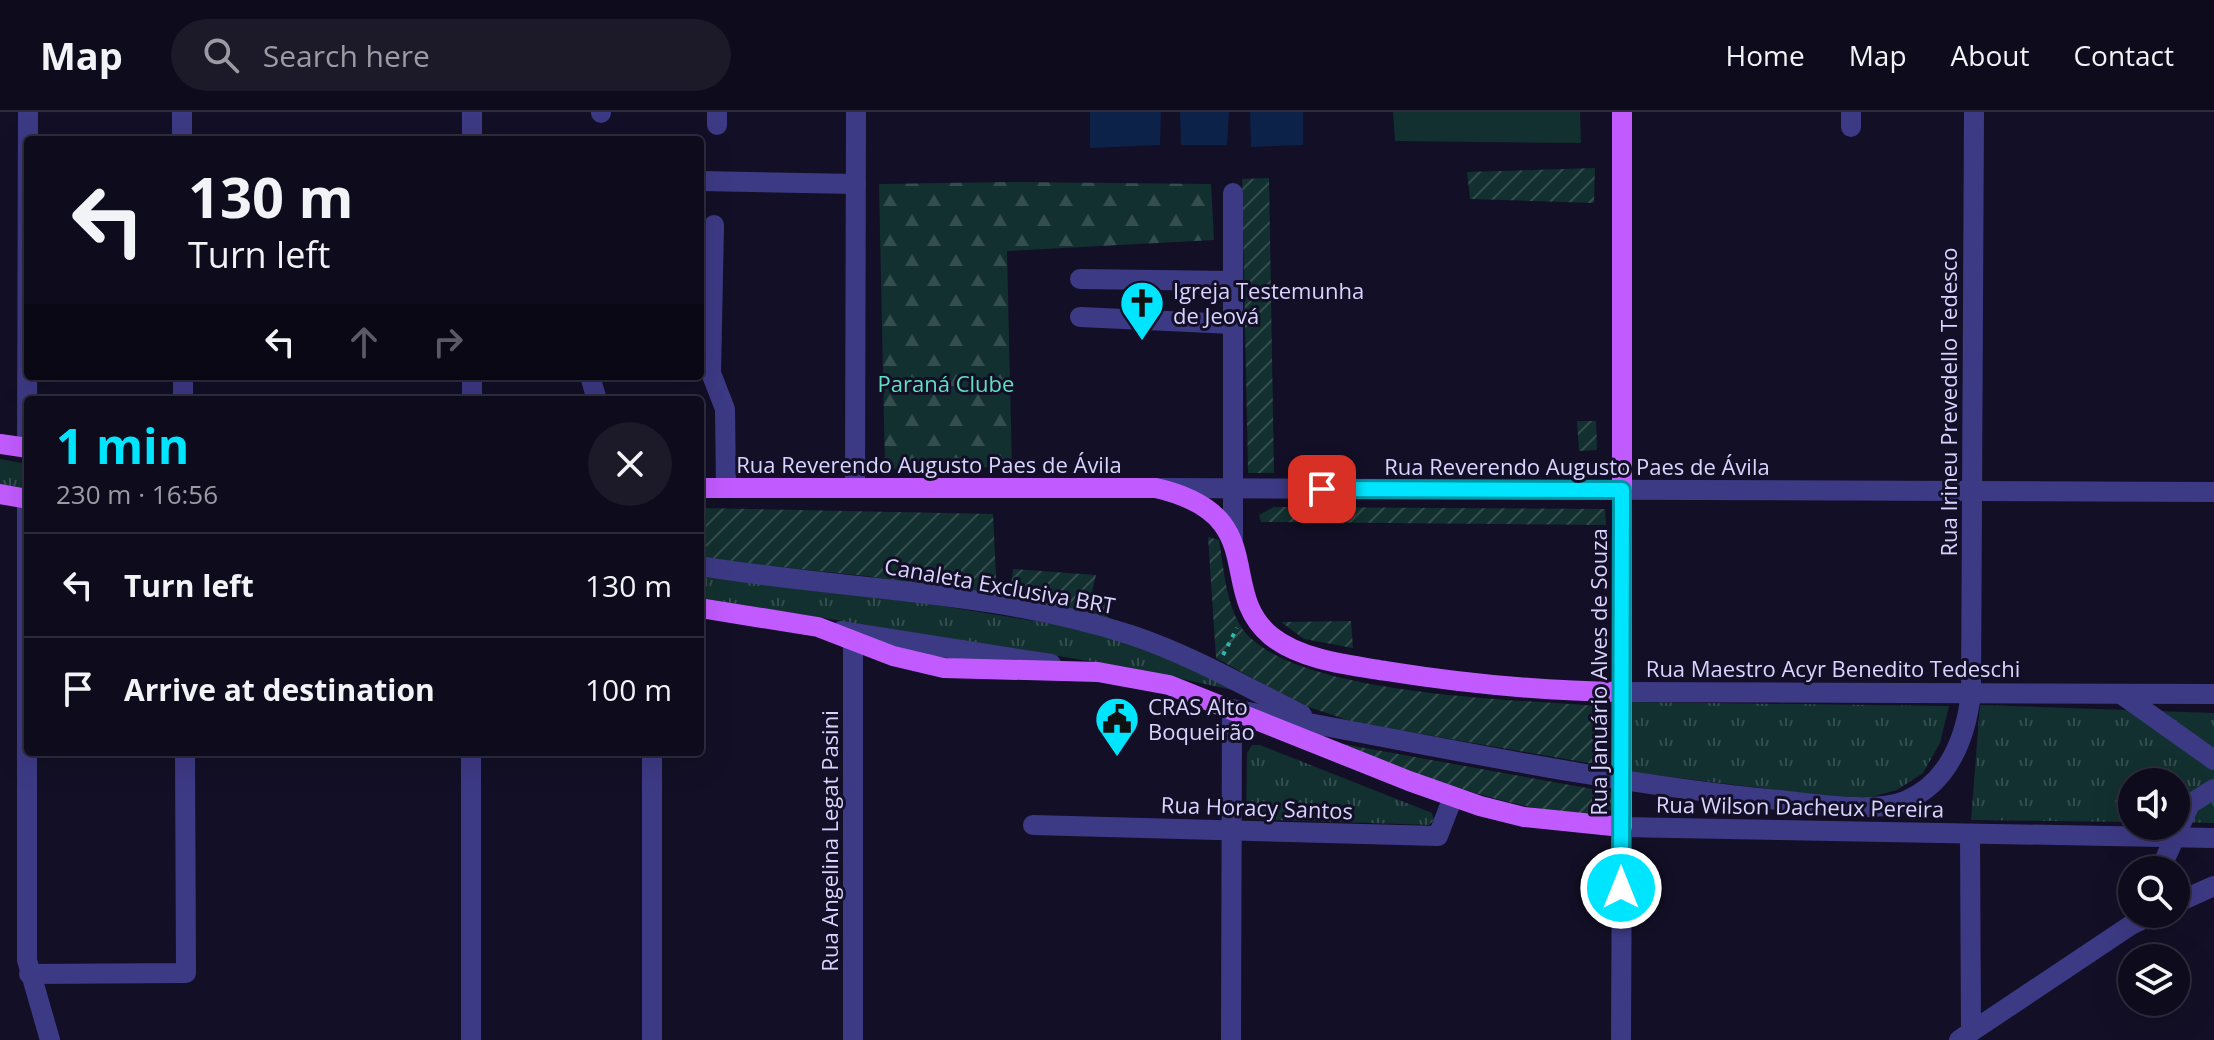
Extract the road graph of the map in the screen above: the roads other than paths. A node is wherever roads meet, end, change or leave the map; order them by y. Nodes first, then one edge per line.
1 (28, 112) edge
2 (182, 112) edge
3 (472, 112) edge
4 (856, 112) edge
5 (1622, 112) edge
6 (1974, 112) edge
7 (28, 136) edge
8 (182, 136) edge
9 (472, 136) edge
10 (704, 181) edge
11 (856, 184) junction
12 (1233, 193) dead end
13 (714, 225) dead end
14 (1080, 279) dead end
15 (1233, 281) junction
16 (1080, 317) dead end
17 (1233, 324) junction
18 (0, 444) edge
19 (24, 447) edge
20 (726, 487) junction
21 (855, 487) junction
22 (704, 488) edge
23 (1156, 488) junction
24 (1233, 489) junction
25 (1622, 490) junction
26 (1972, 491) junction
27 (2214, 492) edge
28 (0, 494) edge
29 (24, 497) edge
30 (1233, 539) junction
31 (704, 566) edge
32 (704, 609) edge
33 (818, 627) junction
34 (853, 643) junction
35 (1098, 672) junction
36 (1622, 692) junction
37 (1971, 693) junction
38 (2121, 694) junction
39 (2214, 694) edge
40 (1232, 709) junction
41 (1319, 725) junction
42 (29, 756) edge
43 (185, 756) edge
44 (471, 756) edge
45 (652, 756) edge
46 (2214, 760) edge
47 (1622, 780) junction
48 (2214, 789) edge
49 (1453, 797) junction
50 (2190, 804) edge
51 (1033, 825) dead end
52 (1622, 827) junction
53 (1230, 830) junction
54 (1970, 834) junction
55 (2118, 837) edge
56 (2190, 838) edge
57 (2214, 838) edge
58 (2214, 886) edge
59 (2190, 897) edge
60 (2122, 928) edge
61 (29, 974) junction
62 (1965, 1036) edge
63 (50, 1040) edge
64 (471, 1040) edge
65 (652, 1040) edge
66 (853, 1040) edge
67 (1231, 1040) edge
68 (1621, 1040) edge

1 - 7 street
2 - 8 street
3 - 9 street
4 - 11 street
5 - 25 main road, Rua Januário Alves de Souza
6 - 26 street, Rua Irineu Prevedello Tedesco
10 - 11 street
11 - 21 street
12 - 15 street
13 - 20 street
14 - 15 street
15 - 17 street
16 - 17 street
17 - 24 street
18 - 19 main road
20 - 21 main road, Rua Reverendo Augusto Paes de Ávila
20 - 22 main road, Rua Reverendo Augusto Paes de Ávila
21 - 23 main road, Rua Reverendo Augusto Paes de Ávila
23 - 24 street, Rua Reverendo Augusto Paes de Ávila
23 - 30 main road
24 - 25 street, Rua Reverendo Augusto Paes de Ávila
24 - 30 street
25 - 26 street, Rua Reverendo Augusto Paes de Ávila
25 - 36 main road, Rua Januário Alves de Souza
26 - 27 street, Rua Reverendo Augusto Paes de Ávila
26 - 37 street, Rua Irineu Prevedello Tedesco
28 - 29 main road
30 - 36 main road, Rua Maestro Acyr Benedito Tedeschi
31 - 41 street, Canaleta Exclusiva BRT
32 - 33 main road, Rua Wilson Dacheux Pereira
33 - 34 main road, Rua Wilson Dacheux Pereira
33 - 35 street
34 - 35 main road, Rua Wilson Dacheux Pereira
34 - 66 street, Rua Angelina Legat Pasini
35 - 40 main road, Rua Wilson Dacheux Pereira
36 - 37 street, Rua Maestro Acyr Benedito Tedeschi
36 - 47 main road, Rua Januário Alves de Souza
37 - 38 street, Rua Maestro Acyr Benedito Tedeschi
37 - 47 street, Canaleta Exclusiva BRT
38 - 39 street, Rua Maestro Acyr Benedito Tedeschi
38 - 46 street
40 - 41 street, Canaleta Exclusiva BRT
40 - 49 main road, Rua Wilson Dacheux Pereira
40 - 53 street
41 - 47 street, Canaleta Exclusiva BRT
42 - 61 street
43 - 61 street
44 - 64 street
45 - 65 street
47 - 52 main road, Rua Januário Alves de Souza
48 - 50 street
49 - 52 main road, Rua Wilson Dacheux Pereira
49 - 53 street, Rua Horacy Santos
51 - 53 street, Rua Horacy Santos
52 - 54 street, Rua Wilson Dacheux Pereira
52 - 68 street, Rua Januário Alves de Souza
53 - 67 street
54 - 55 street, Rua Wilson Dacheux Pereira
54 - 62 street
56 - 57 street, Rua Wilson Dacheux Pereira
58 - 59 street
60 - 62 street
61 - 63 street

